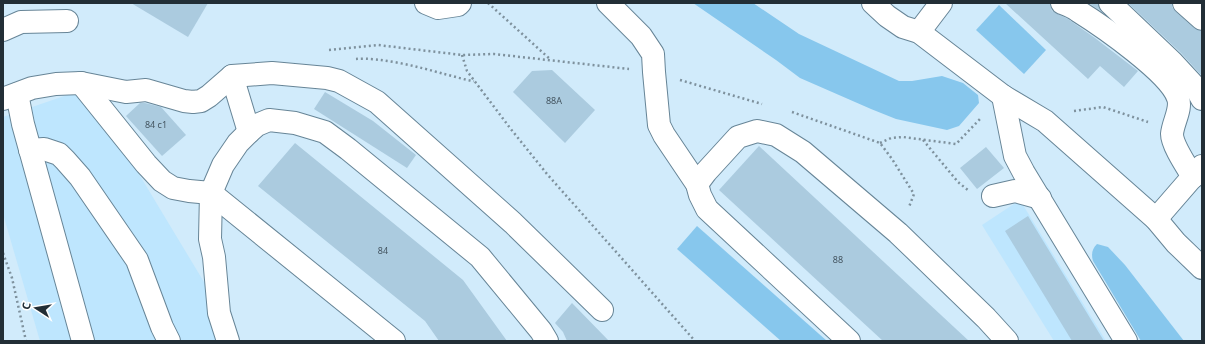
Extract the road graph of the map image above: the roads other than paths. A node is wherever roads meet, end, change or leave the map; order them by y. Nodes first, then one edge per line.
1 (426, 3) edge
2 (460, 3) edge
3 (608, 3) edge
4 (873, 3) edge
5 (942, 3) edge
6 (1062, 3) edge
7 (1110, 3) edge
8 (1184, 3) edge
9 (1202, 19) edge
10 (67, 21) dead end
11 (3, 30) edge
12 (920, 32) junction
13 (232, 76) junction
14 (81, 83) junction
15 (10, 96) edge
16 (1003, 96) junction
17 (1202, 99) edge
18 (249, 132) junction
19 (30, 150) junction
20 (1198, 172) edge
21 (697, 184) junction
22 (211, 193) junction
23 (993, 196) road end
24 (1040, 198) junction
25 (1156, 219) junction
26 (1202, 268) edge
27 (602, 310) dead end
28 (83, 341) edge
29 (169, 341) edge
30 (228, 341) edge
31 (394, 341) edge
32 (547, 341) edge
33 (849, 341) edge
34 (1007, 341) edge
35 (1126, 341) edge

1 - 2 lane
3 - 21 lane
4 - 12 lane
5 - 12 lane
6 - 20 lane
7 - 17 lane
8 - 9 lane
10 - 11 lane
12 - 16 lane
13 - 14 lane
13 - 18 lane
13 - 27 lane
14 - 15 lane
14 - 22 lane
15 - 19 lane
16 - 24 lane
16 - 25 lane
18 - 22 lane
18 - 32 lane
19 - 28 lane
19 - 29 lane
20 - 25 lane
21 - 33 lane
21 - 34 lane
22 - 30 lane
22 - 31 lane
23 - 24 lane
24 - 35 lane
25 - 26 lane

